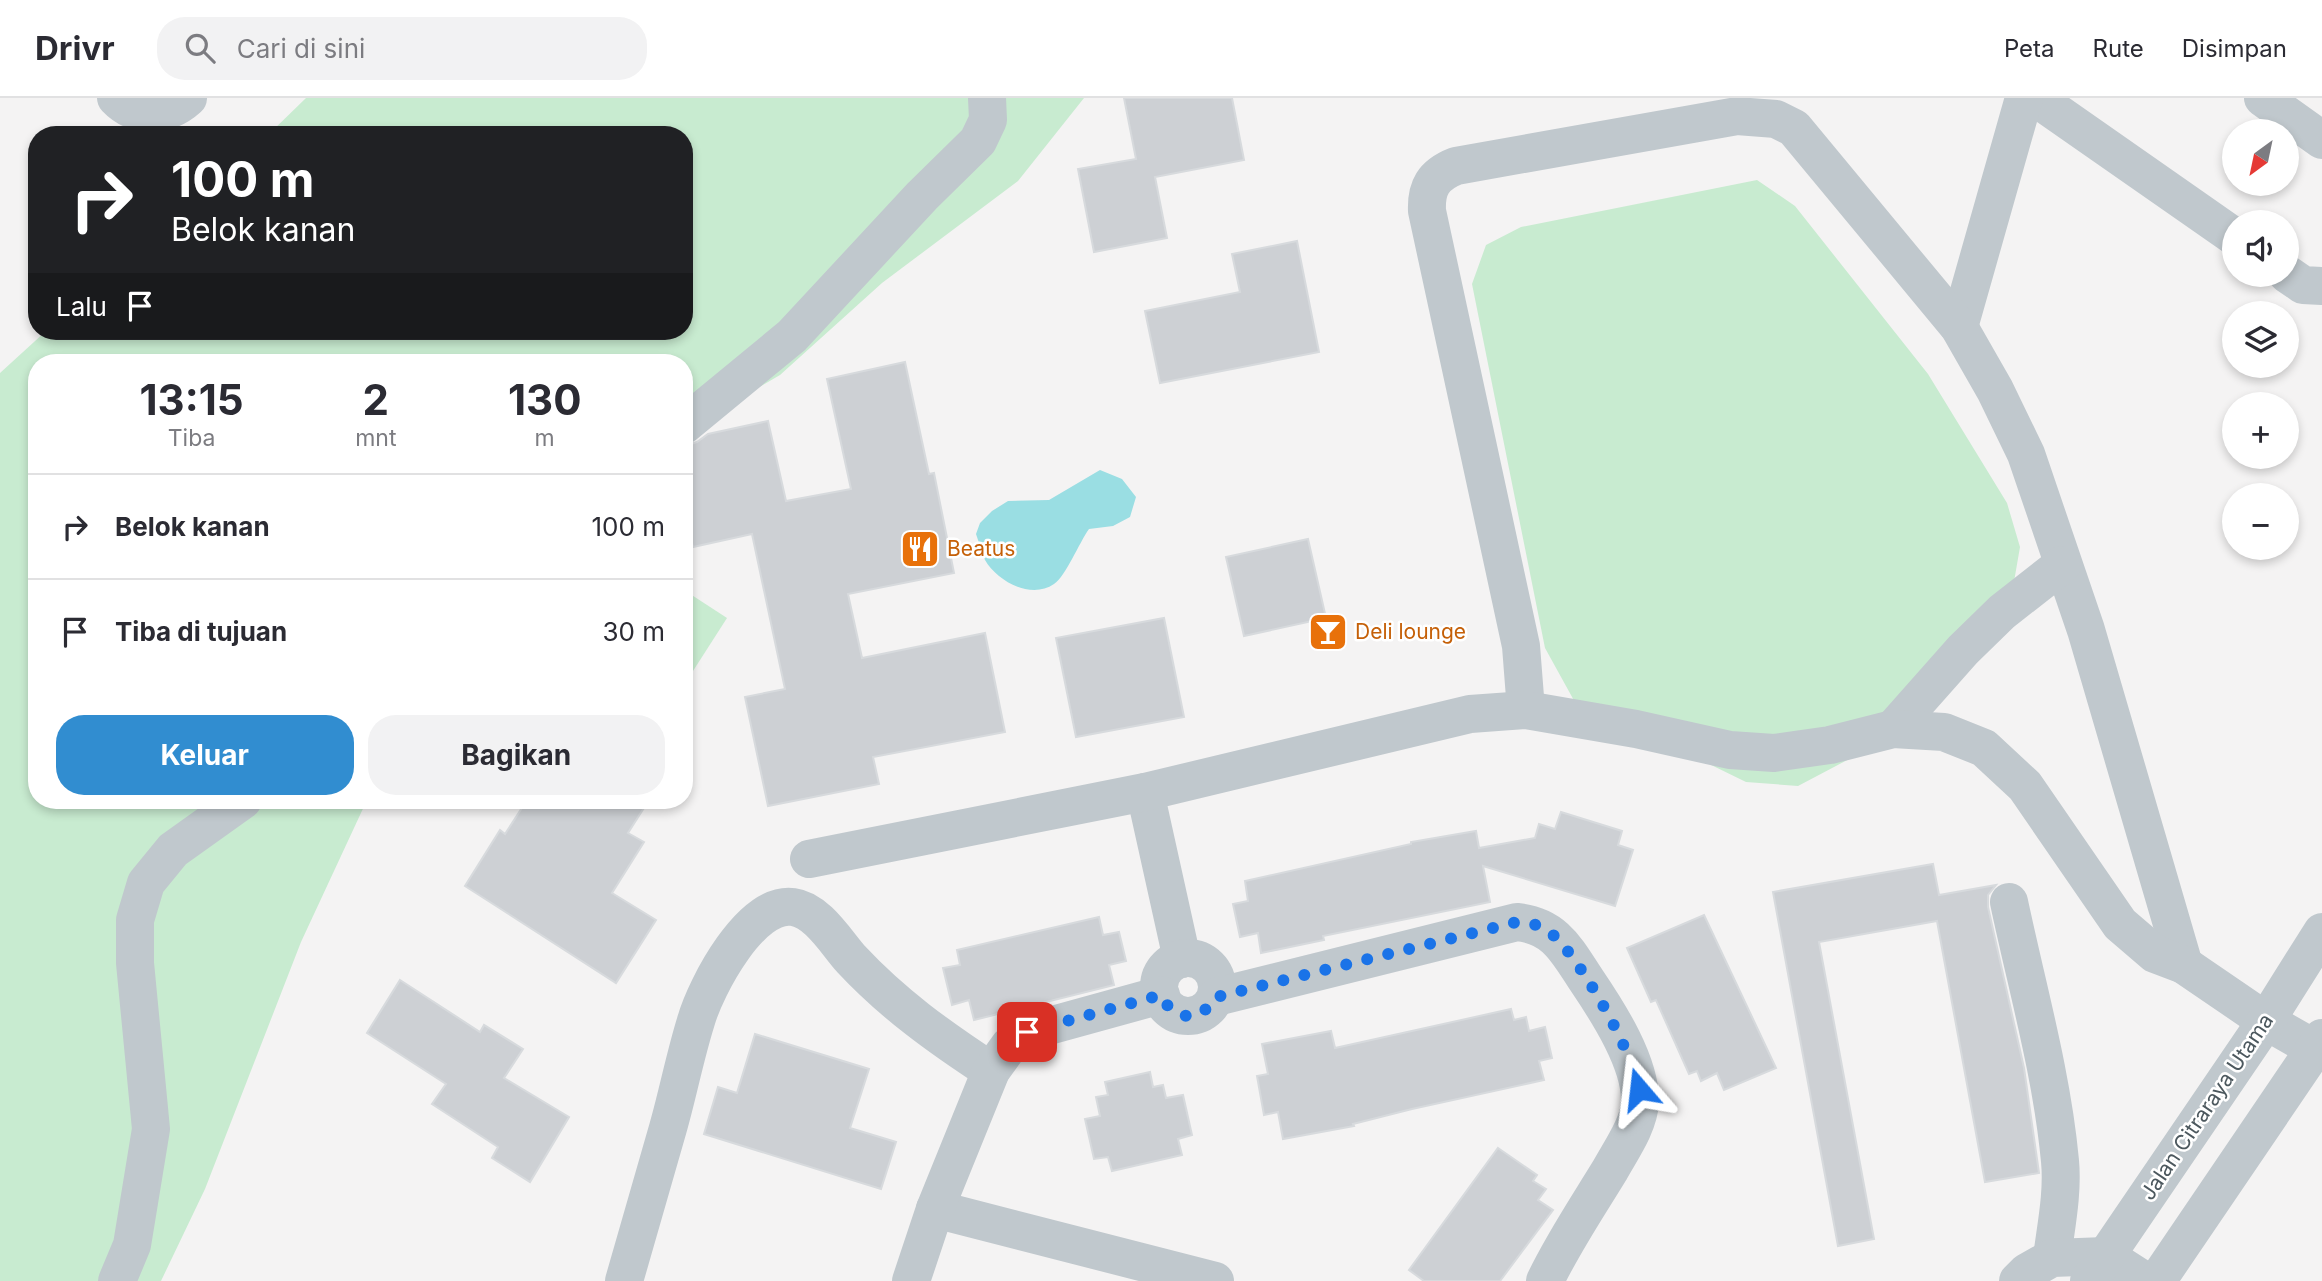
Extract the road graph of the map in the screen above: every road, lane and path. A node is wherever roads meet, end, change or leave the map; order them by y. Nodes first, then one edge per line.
1 (116, 98) edge
2 (188, 98) edge
3 (987, 98) edge
4 (2024, 98) edge
5 (2036, 98) edge
6 (2263, 98) edge
7 (2322, 140) edge
8 (2222, 228) edge
9 (2299, 282) edge
10 (2322, 286) edge
11 (1959, 327) junction
12 (693, 418) edge
13 (2062, 565) junction
14 (1526, 710) junction
15 (1893, 729) junction
16 (1145, 792) junction
17 (230, 809) edge
18 (809, 859) dead end
19 (2009, 902) dead end
20 (2322, 932) edge
21 (1182, 959) junction
22 (2183, 965) junction
23 (1161, 995) junction
24 (1216, 997) junction
25 (2266, 1021) junction
26 (2318, 1043) edge
27 (991, 1071) junction
28 (934, 1209) junction
29 (2052, 1258) junction
30 (2097, 1269) edge
31 (117, 1281) edge
32 (624, 1281) edge
33 (911, 1281) edge
34 (1215, 1281) edge
35 (1545, 1281) edge
36 (2018, 1281) edge
37 (2145, 1281) edge
38 (2157, 1281) edge

1 - 2 street
3 - 12 street
4 - 11 street
5 - 8 street
6 - 7 street
9 - 10 street
11 - 13 street
11 - 14 street
13 - 15 street
13 - 22 street
14 - 15 street
14 - 16 street
15 - 22 street
16 - 18 street
16 - 21 street
17 - 31 street
19 - 29 street
20 - 25 street, Jalan Citraraya Utama
21 - 23 street
21 - 24 street
22 - 25 street
23 - 24 street
23 - 27 street
24 - 35 street
25 - 26 street
25 - 30 street, Jalan Citraraya Utama
26 - 38 street
27 - 28 street
27 - 32 street
28 - 33 street
28 - 34 street
29 - 30 street
29 - 36 street
30 - 37 street

